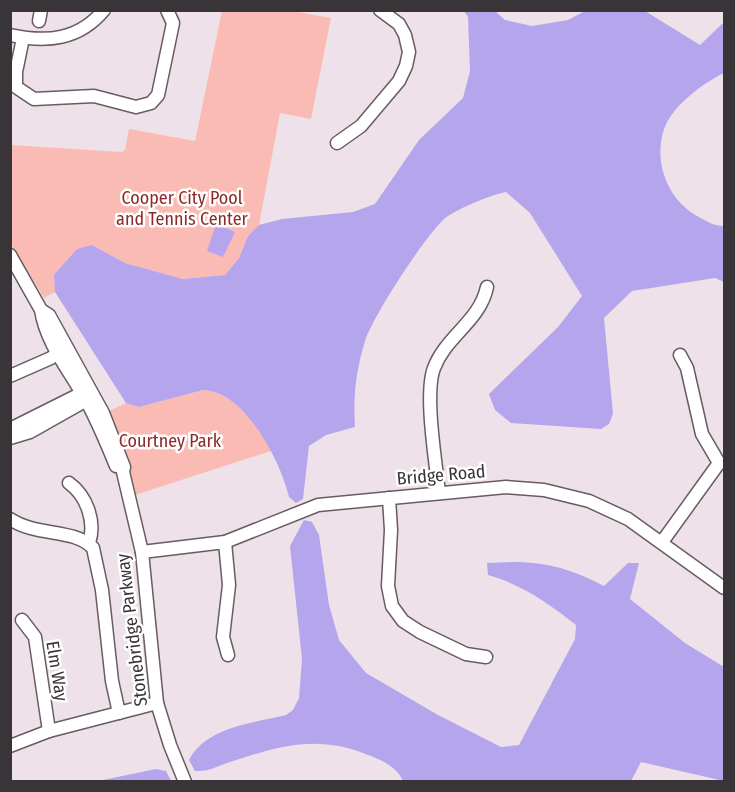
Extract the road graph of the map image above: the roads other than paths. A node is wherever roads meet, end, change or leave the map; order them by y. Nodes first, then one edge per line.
1 (104, 10) edge
2 (380, 10) edge
3 (169, 12) edge
4 (10, 35) edge
5 (23, 38) junction
6 (337, 143) dead end
7 (10, 255) edge
8 (487, 287) dead end
9 (62, 348) junction
10 (680, 355) dead end
11 (10, 376) edge
12 (88, 395) junction
13 (10, 429) edge
14 (10, 438) edge
15 (722, 463) edge
16 (69, 483) dead end
17 (439, 493) junction
18 (389, 498) junction
19 (10, 519) edge
20 (225, 542) junction
21 (662, 542) junction
22 (88, 543) junction
23 (142, 552) junction
24 (724, 588) edge
25 (22, 620) dead end
26 (228, 655) dead end
27 (486, 657) dead end
28 (157, 703) junction
29 (119, 713) junction
30 (49, 731) junction
31 (10, 746) edge
32 (185, 782) edge

1 - 5 street
2 - 6 street
3 - 5 street
4 - 5 street
7 - 9 street, Stonebridge Parkway
8 - 17 street
9 - 11 street
9 - 12 street, Stonebridge Parkway
10 - 15 street
12 - 13 street
12 - 14 street
12 - 23 street, Stonebridge Parkway
15 - 21 street
16 - 22 street
17 - 18 street, Bridge Road
17 - 21 street, Bridge Road
18 - 20 street, Bridge Road
18 - 27 street
19 - 22 street
20 - 23 street, Bridge Road
20 - 26 street
21 - 24 street, Bridge Road
22 - 29 street
23 - 28 street, Stonebridge Parkway
25 - 30 street, Elm Way
28 - 29 street
28 - 32 street, Stonebridge Parkway
29 - 30 street
30 - 31 street

